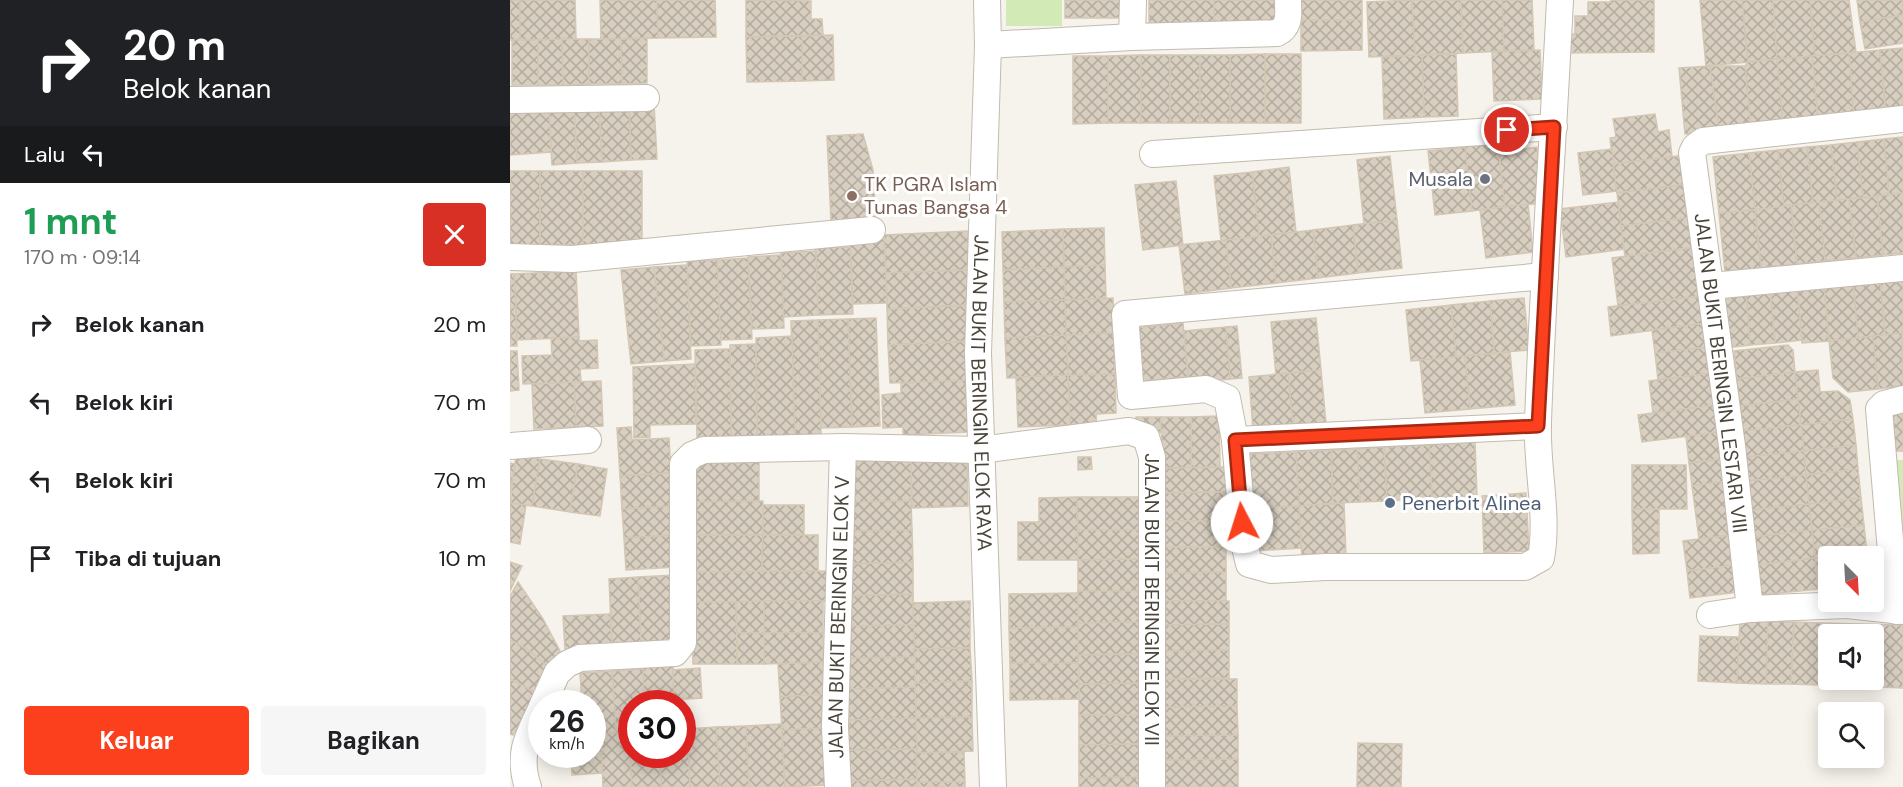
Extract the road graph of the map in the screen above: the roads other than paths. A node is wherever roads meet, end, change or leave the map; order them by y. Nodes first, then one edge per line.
1 (987, 0) edge
2 (1133, 0) edge
3 (1560, 0) edge
4 (1288, 11) edge
5 (1132, 37) junction
6 (988, 45) junction
7 (646, 98) dead end
8 (510, 100) edge
9 (1903, 119) edge
10 (1554, 127) junction
11 (1153, 154) dead end
12 (872, 230) dead end
13 (510, 257) edge
14 (1903, 268) edge
15 (1545, 276) junction
16 (1710, 286) junction
17 (1903, 399) edge
18 (1538, 426) junction
19 (588, 440) dead end
20 (1235, 440) junction
21 (510, 446) edge
22 (843, 447) junction
23 (981, 450) junction
24 (1750, 609) junction
25 (1900, 611) edge
26 (1710, 615) dead end
27 (549, 690) edge
28 (528, 737) edge
29 (528, 787) edge
30 (838, 787) edge
31 (993, 787) edge
32 (1152, 787) edge

1 - 6 street, JALAN BUKIT BERINGIN ELOK RAYA
2 - 5 street
3 - 10 street
4 - 5 street
5 - 6 street
6 - 23 street, JALAN BUKIT BERINGIN ELOK RAYA
7 - 8 street
9 - 16 street, JALAN BUKIT BERINGIN LESTARI VIII
10 - 11 street
10 - 15 street
12 - 13 street
14 - 16 street
15 - 18 street
15 - 20 street
16 - 24 street, JALAN BUKIT BERINGIN LESTARI VIII
17 - 25 street
18 - 20 street
18 - 20 street
19 - 21 street
22 - 23 street
22 - 27 street
22 - 30 street, JALAN BUKIT BERINGIN ELOK V
23 - 31 street, JALAN BUKIT BERINGIN ELOK RAYA
23 - 32 street, JALAN BUKIT BERINGIN ELOK VII
24 - 25 street
24 - 26 street
28 - 29 street

